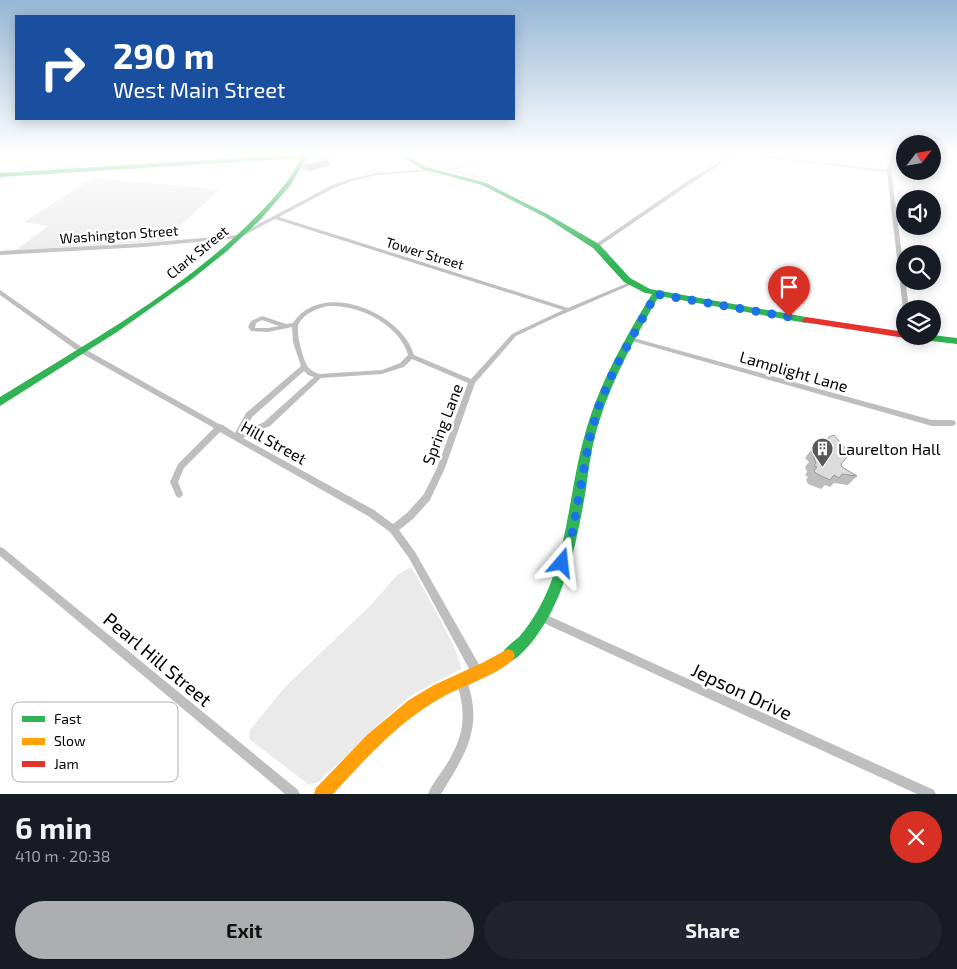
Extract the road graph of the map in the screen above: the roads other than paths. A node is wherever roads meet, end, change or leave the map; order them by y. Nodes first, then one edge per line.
1 (282, 191) edge
2 (326, 191) edge
3 (498, 191) edge
4 (675, 191) edge
5 (891, 191) edge
6 (256, 217) junction
7 (272, 218) junction
8 (239, 236) junction
9 (596, 246) junction
10 (0, 253) edge
11 (632, 283) junction
12 (0, 292) edge
13 (656, 294) junction
14 (905, 300) edge
15 (569, 310) junction
16 (295, 325) junction
17 (286, 326) junction
18 (896, 334) edge
19 (630, 339) junction
20 (941, 339) edge
21 (957, 341) edge
22 (81, 350) junction
23 (411, 356) junction
24 (303, 368) junction
25 (319, 376) junction
26 (472, 382) junction
27 (0, 402) edge
28 (952, 423) dead end
29 (220, 427) junction
30 (237, 437) junction
31 (179, 494) dead end
32 (393, 529) junction
33 (0, 551) edge
34 (540, 617) junction
35 (477, 672) junction
36 (461, 680) junction
37 (294, 794) edge
38 (322, 794) edge
39 (434, 794) edge
40 (930, 794) edge

1 - 6 main road
2 - 7 street, Clark Street
3 - 9 main road
4 - 9 street
5 - 14 street
6 - 7 street, Tower Street
6 - 8 main road
7 - 8 street, Clark Street
7 - 15 street, Tower Street
8 - 10 street, Washington Street
8 - 22 main road, Clark Street
9 - 11 main road
11 - 13 main road
11 - 15 street, Spring Lane
12 - 22 street, Hill Street
13 - 18 main road
13 - 19 main road
15 - 26 street, Spring Lane
16 - 17 street
16 - 23 street
16 - 24 street
17 - 17 street
19 - 28 street, Lamplight Lane
19 - 34 main road
20 - 21 main road
22 - 27 main road, Clark Street
22 - 29 street, Hill Street
23 - 25 street
23 - 26 street
24 - 25 street
24 - 30 street
25 - 30 street
26 - 32 street, Spring Lane
29 - 30 street, Hill Street
29 - 31 street
30 - 32 street, Hill Street
32 - 35 street, Hill Street
33 - 37 street, Pearl Hill Street
34 - 35 main road
34 - 40 street, Jepson Drive
35 - 36 main road
36 - 38 main road
36 - 39 street

